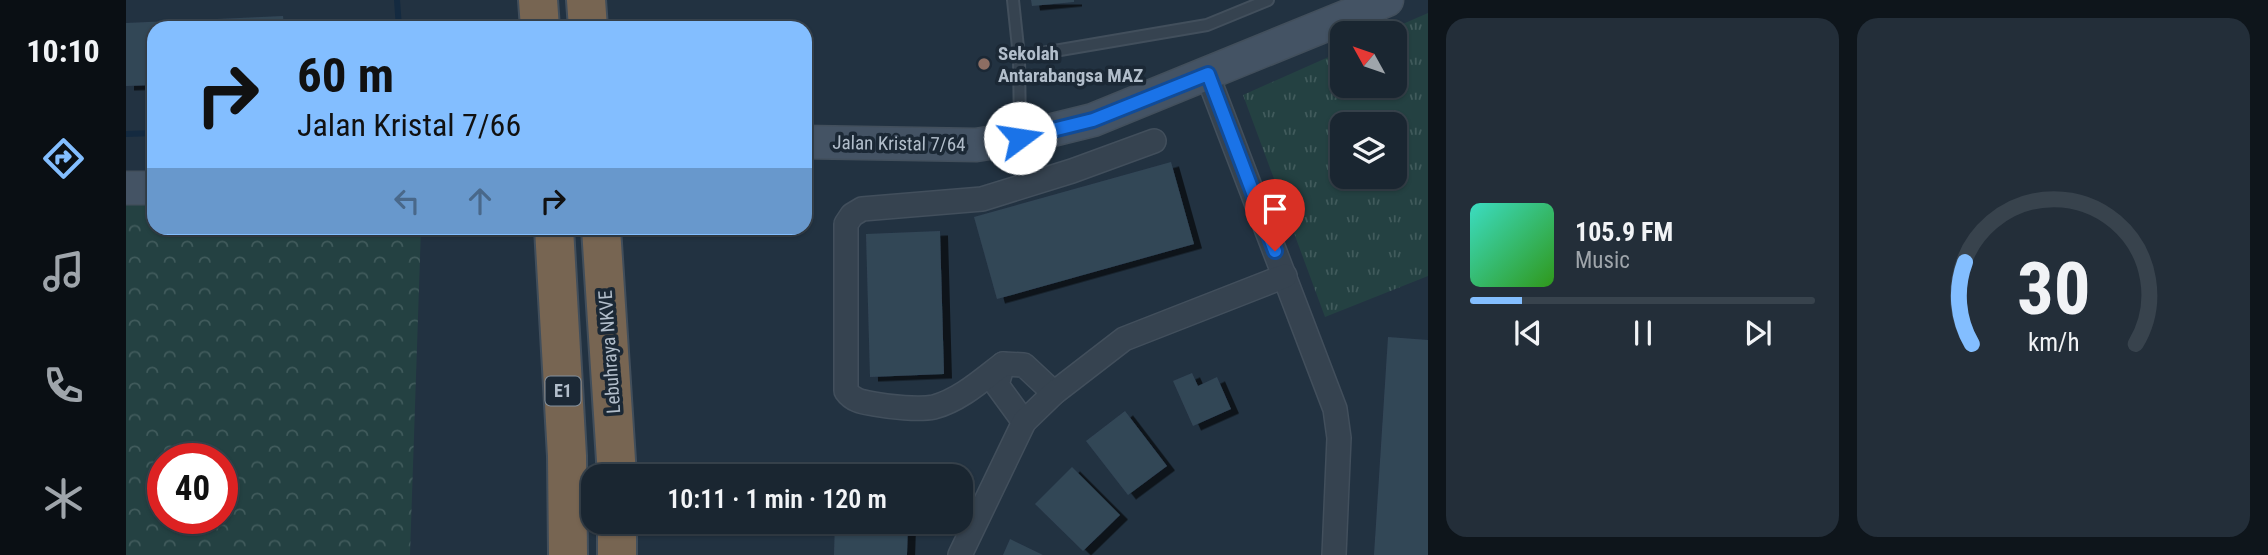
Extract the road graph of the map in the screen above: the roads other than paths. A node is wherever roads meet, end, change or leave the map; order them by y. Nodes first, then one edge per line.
1 (538, 0) edge
2 (586, 0) edge
3 (1013, 0) edge
4 (1268, 0) edge
5 (1387, 0) edge
6 (540, 21) edge
7 (587, 21) edge
8 (1019, 57) junction
9 (1208, 74) junction
10 (1020, 138) junction
11 (1154, 141) dead end
12 (812, 142) edge
13 (126, 188) edge
14 (147, 188) edge
15 (554, 235) edge
16 (601, 235) edge
17 (1285, 276) junction
18 (1003, 364) junction
19 (1054, 393) junction
20 (1024, 422) junction
21 (616, 464) edge
22 (617, 534) edge
23 (568, 555) edge
24 (617, 555) edge
25 (960, 555) edge
26 (1334, 555) edge

1 - 6 highway
2 - 7 highway
3 - 8 lane
4 - 8 lane
5 - 9 street, Jalan Kristal 7/64
8 - 10 lane
9 - 10 street, Jalan Kristal 7/64
9 - 17 street
10 - 12 street, Jalan Kristal 7/64
11 - 18 street
13 - 14 street
15 - 23 highway, E1
16 - 21 highway, Lebuhraya NKVE
17 - 19 street
17 - 26 street
18 - 19 street
18 - 20 street
19 - 20 street
20 - 25 street
22 - 24 highway

